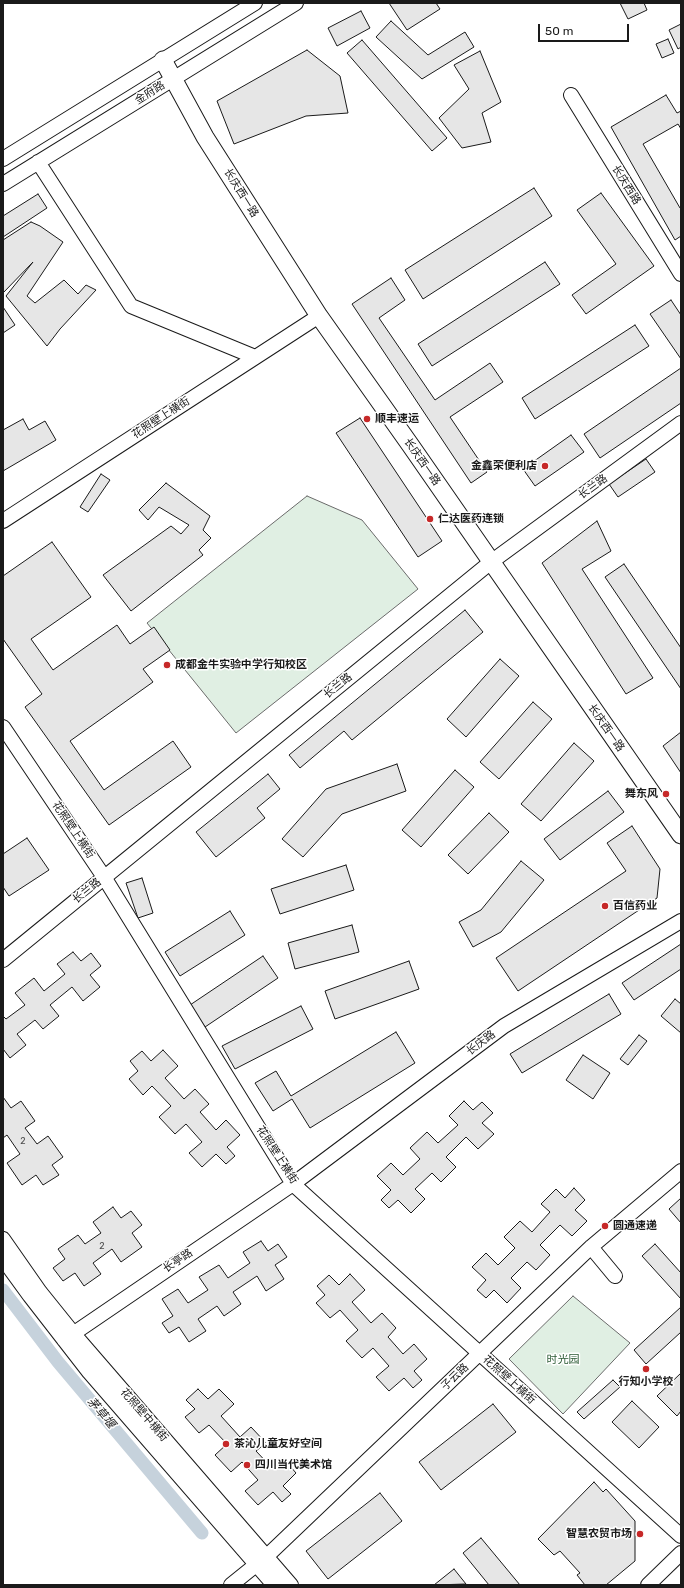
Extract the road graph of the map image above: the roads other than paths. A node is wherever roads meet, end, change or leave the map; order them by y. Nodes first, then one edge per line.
1 (255, 3) edge
2 (296, 3) edge
3 (163, 60) junction
4 (174, 78) junction
5 (571, 95) dead end
6 (3, 159) edge
7 (38, 162) junction
8 (3, 184) edge
9 (681, 274) edge
10 (319, 316) junction
11 (255, 357) junction
12 (681, 423) edge
13 (3, 521) edge
14 (491, 562) junction
15 (3, 727) edge
16 (681, 835) edge
17 (104, 877) junction
18 (681, 921) edge
19 (3, 960) edge
20 (681, 1171) edge
21 (293, 1184) junction
22 (3, 1239) edge
23 (591, 1247) junction
24 (3, 1259) edge
25 (615, 1276) dead end
26 (68, 1337) junction
27 (480, 1353) junction
28 (681, 1536) edge
29 (681, 1553) edge
30 (262, 1560) junction
31 (231, 1585) edge
32 (274, 1585) edge
33 (291, 1585) edge
34 (648, 1585) edge

1 - 3 street, 金府路
2 - 4 street, 金府路
3 - 4 main road, 长庆西一路
3 - 6 street, 金府路
4 - 7 street, 金府路
4 - 10 main road, 长庆西一路
5 - 9 street, 长庆西路
7 - 8 street, 金府路
7 - 11 street
10 - 11 street, 花照壁上横街
10 - 14 main road, 长庆西一路
11 - 13 street, 花照壁上横街
12 - 14 street, 长兰路
14 - 16 main road, 长庆西一路
14 - 17 street, 长兰路
15 - 17 street, 花照壁上横街
17 - 19 street, 长兰路
17 - 21 street, 花照壁上横街
18 - 21 street, 长庆路
20 - 23 street, 子云路
21 - 26 street, 长亭路
21 - 27 street, 花照壁上横街
22 - 26 street, 花照壁中横街
23 - 25 street
23 - 27 street, 子云路
24 - 26 street, 花照壁中横街
26 - 30 street, 花照壁中横街
27 - 28 street, 花照壁上横街
27 - 30 street, 子云路
29 - 34 street
30 - 31 street, 子云路
30 - 32 street, 花照壁中横街
30 - 33 street, 花照壁中横街

